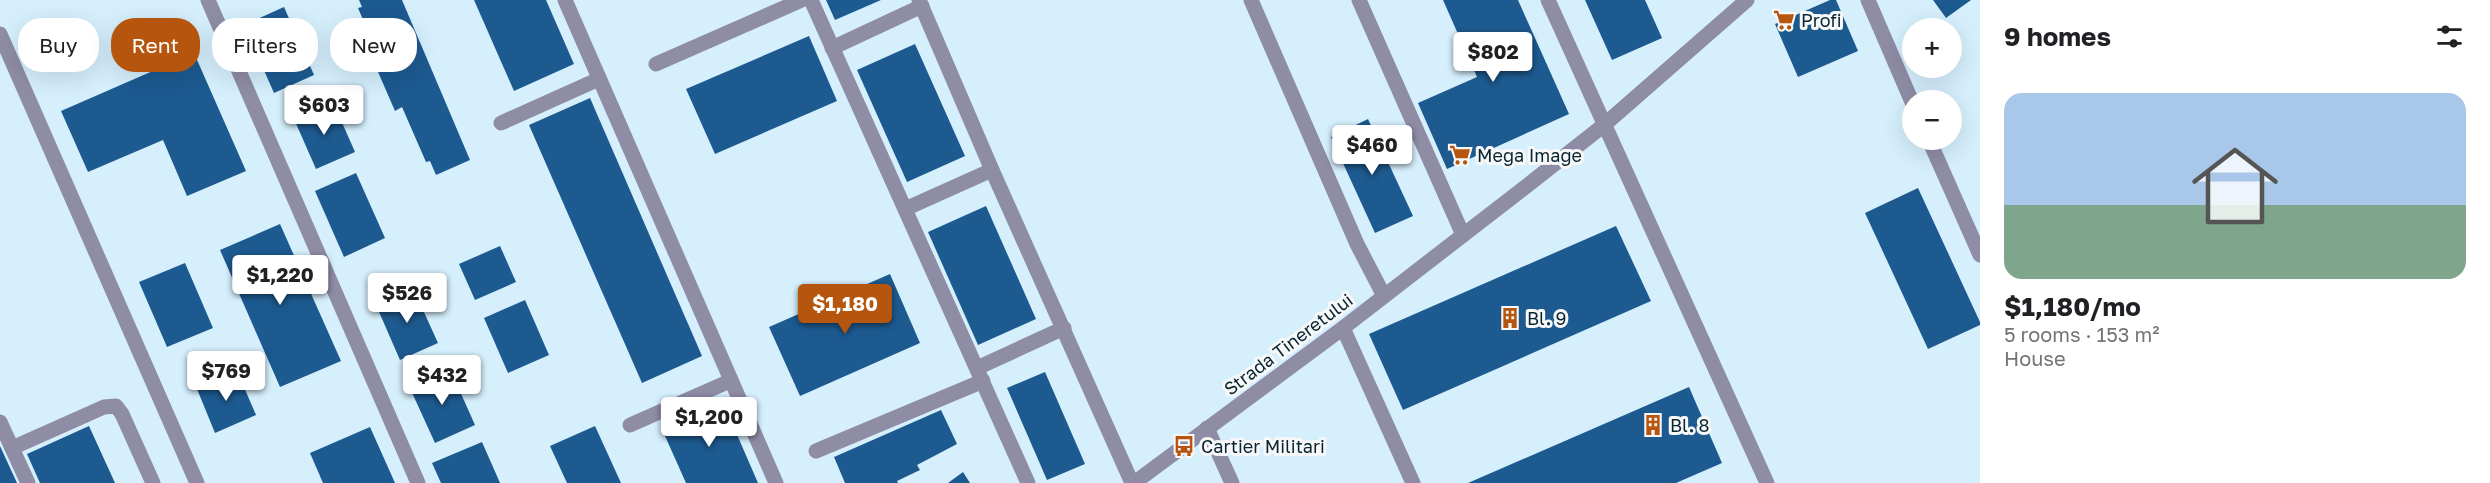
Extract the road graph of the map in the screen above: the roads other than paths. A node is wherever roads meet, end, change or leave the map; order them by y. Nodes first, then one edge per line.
1 (208, 0) edge
2 (565, 0) edge
3 (802, 0) edge
4 (811, 0) edge
5 (1251, 0) edge
6 (1359, 0) edge
7 (1548, 0) edge
8 (1747, 0) edge
9 (1868, 0) edge
10 (921, 3) edge
11 (0, 34) edge
12 (832, 48) junction
13 (656, 64) dead end
14 (599, 79) junction
15 (1907, 90) edge
16 (501, 123) dead end
17 (1604, 125) junction
18 (1933, 150) edge
19 (992, 170) junction
20 (905, 209) junction
21 (1463, 235) junction
22 (1980, 255) edge
23 (1384, 296) junction
24 (1064, 328) junction
25 (1343, 328) junction
26 (980, 374) junction
27 (730, 381) junction
28 (0, 422) edge
29 (630, 425) dead end
30 (1207, 428) junction
31 (12, 448) junction
32 (816, 451) dead end
33 (28, 483) edge
34 (153, 483) edge
35 (197, 483) edge
36 (418, 483) edge
37 (776, 483) edge
38 (1028, 483) edge
39 (1133, 483) edge
40 (1232, 483) edge
41 (1413, 483) edge
42 (1767, 483) edge

1 - 36 street
2 - 14 street
3 - 13 street
4 - 12 street
5 - 23 street
6 - 21 street
7 - 17 street
8 - 17 street, Strada Tineretului
9 - 15 street
10 - 12 street
10 - 19 street
11 - 35 street
12 - 20 street
14 - 16 street
14 - 27 street
17 - 21 street, Strada Tineretului
17 - 42 street
18 - 22 street
19 - 20 street
19 - 24 street
20 - 26 street
21 - 23 street, Strada Tineretului
23 - 25 street, Strada Tineretului
24 - 26 street
24 - 39 street
25 - 30 street, Strada Tineretului
25 - 41 street
26 - 32 street
26 - 38 street
27 - 29 street
27 - 37 street
28 - 31 street
30 - 39 street, Strada Tineretului
30 - 40 street
31 - 33 street
31 - 34 street

